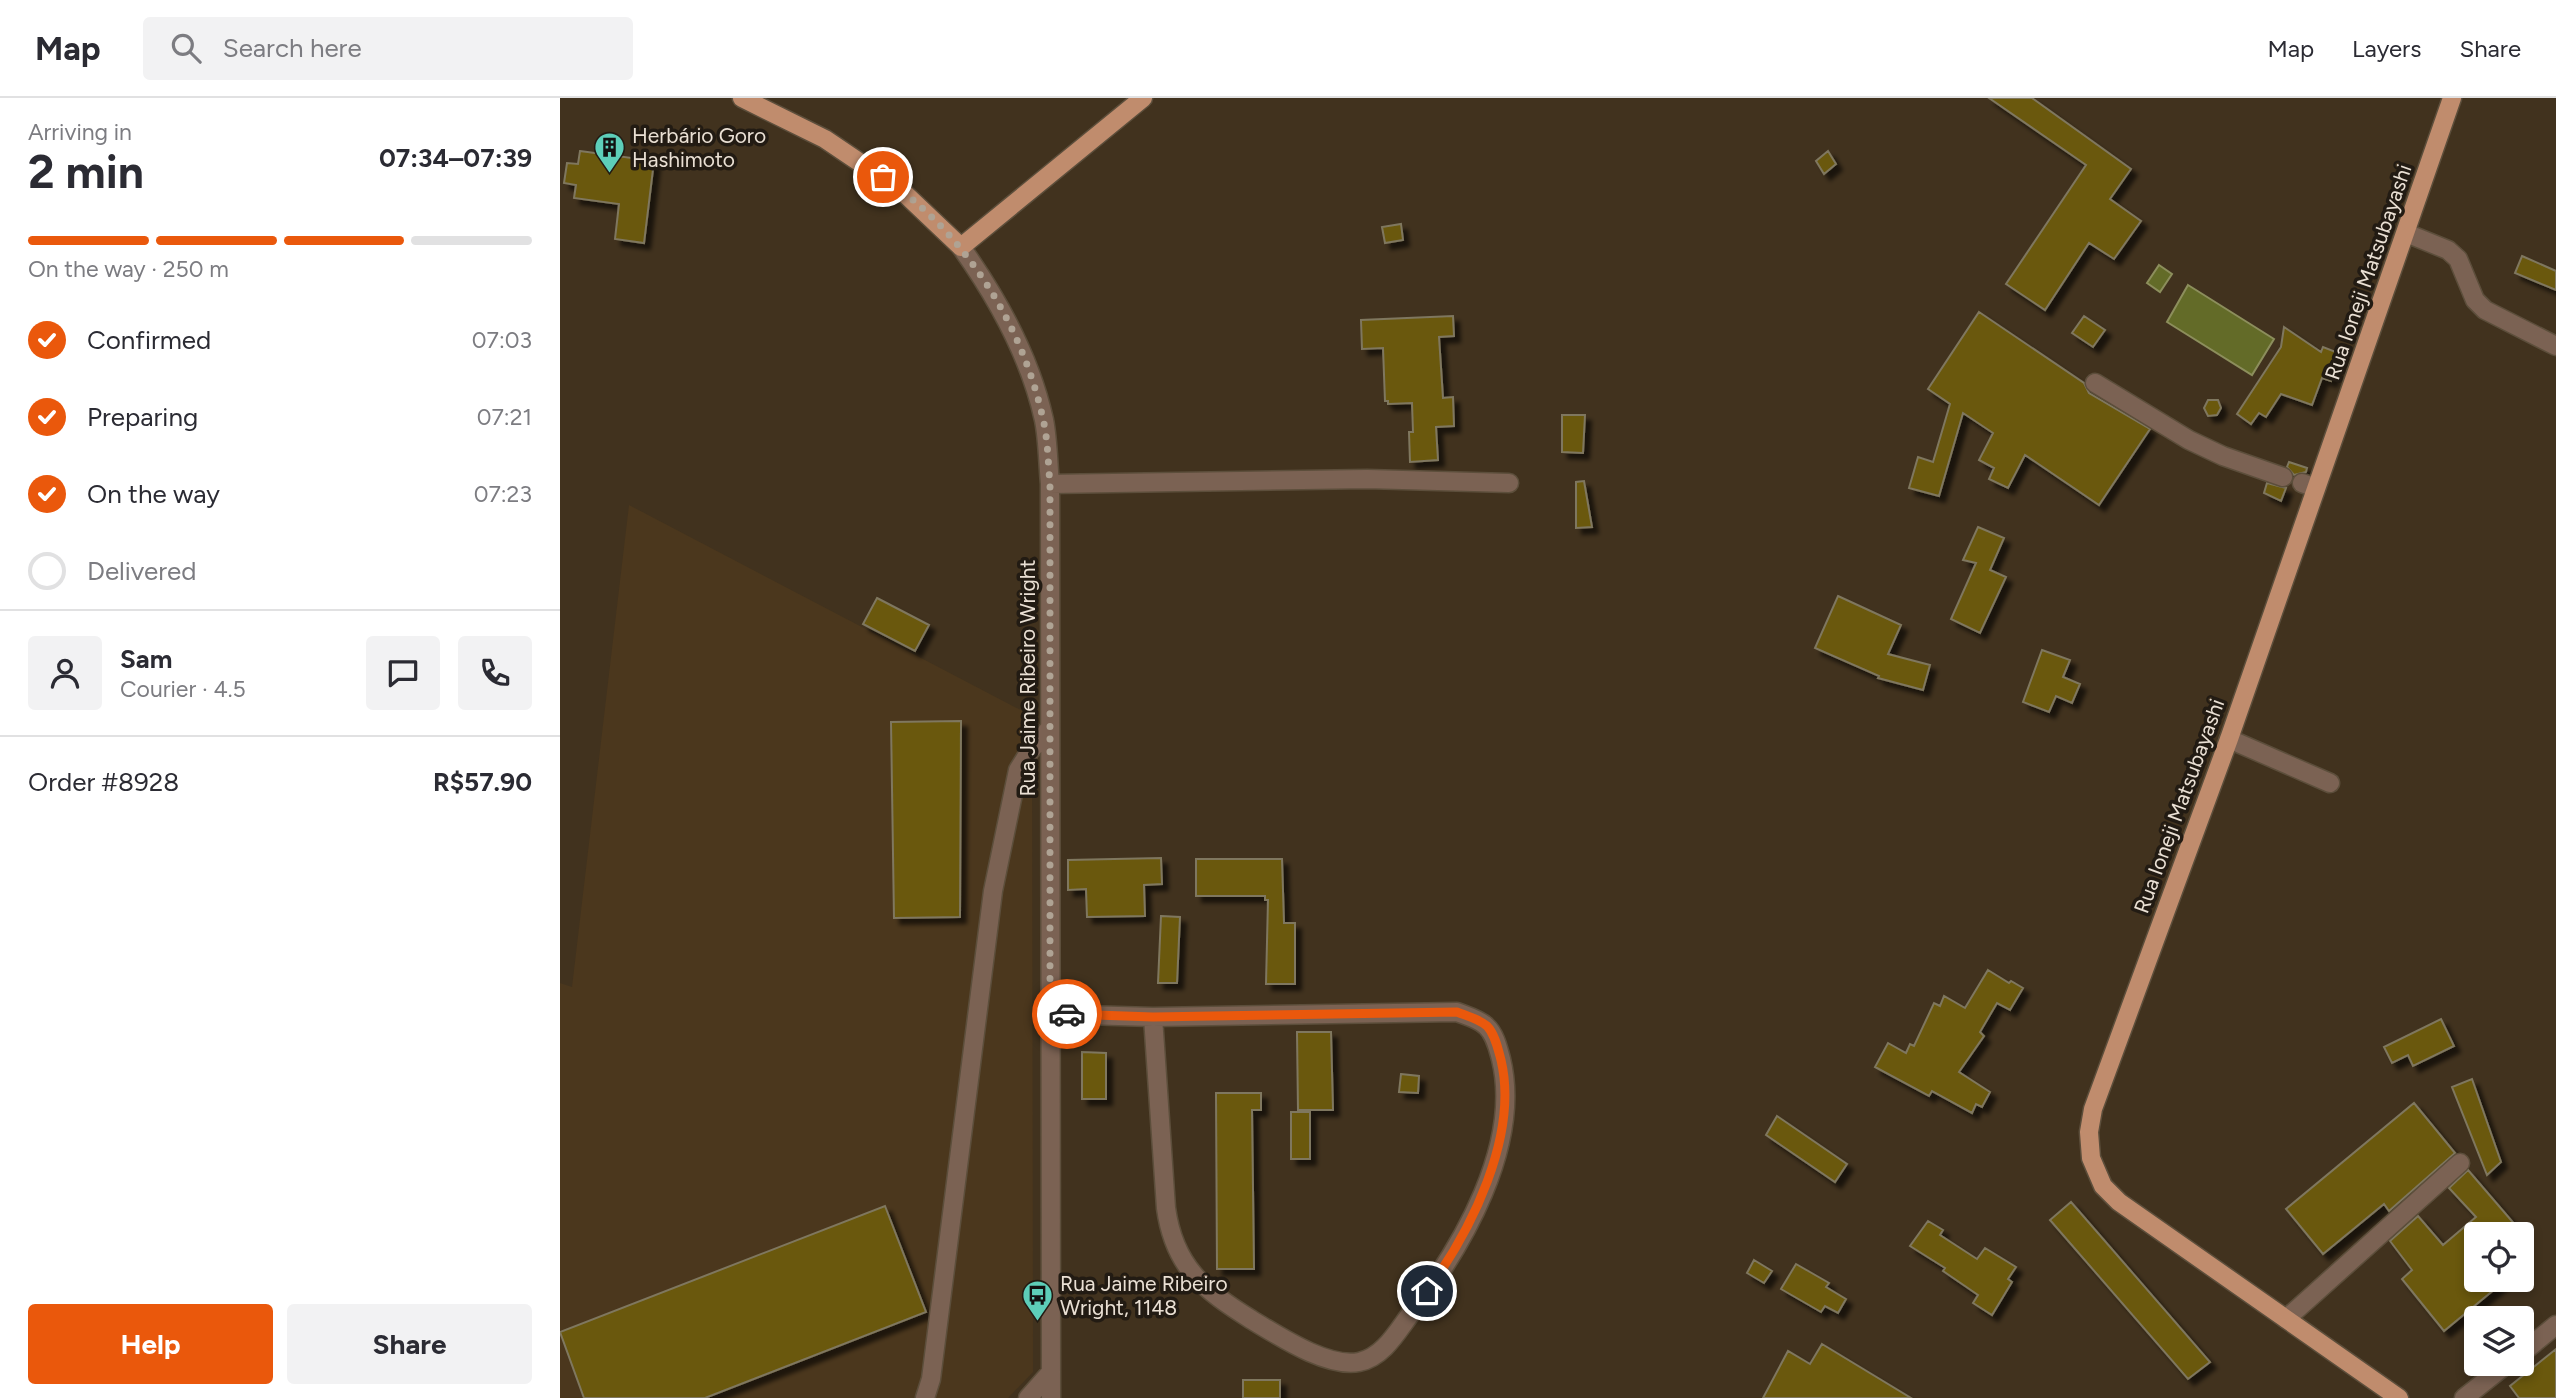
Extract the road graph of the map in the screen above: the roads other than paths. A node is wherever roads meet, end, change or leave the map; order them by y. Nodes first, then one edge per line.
1 (742, 98) edge
2 (1143, 98) edge
3 (2452, 98) edge
4 (2406, 233) junction
5 (961, 247) junction
6 (2556, 346) edge
7 (2095, 383) dead end
8 (2283, 477) dead end
9 (1509, 483) dead end
10 (1050, 484) junction
11 (1050, 727) junction
12 (2229, 739) junction
13 (2330, 783) dead end
14 (1050, 1014) junction
15 (1153, 1017) junction
16 (2460, 1163) dead end
17 (2286, 1319) junction
18 (2556, 1325) edge
19 (2534, 1343) edge
20 (1051, 1372) junction
21 (2492, 1376) edge
22 (925, 1398) edge
23 (1028, 1398) edge
24 (1051, 1398) edge
25 (2399, 1398) edge
26 (2464, 1398) edge

1 - 5 main road, Rua Jaime Ribeiro Wright
2 - 5 main road
3 - 4 main road, Rua Ioneji Matsubayashi
4 - 6 street
4 - 12 main road, Rua Ioneji Matsubayashi
5 - 10 street, Rua Jaime Ribeiro Wright
7 - 8 street
9 - 10 street
10 - 11 street, Rua Jaime Ribeiro Wright
11 - 14 street, Rua Jaime Ribeiro Wright
11 - 22 street
12 - 13 street
12 - 17 main road, Rua Ioneji Matsubayashi
14 - 15 street
14 - 20 street, Rua Jaime Ribeiro Wright
15 - 15 street
16 - 17 street
17 - 25 main road, Rua Ioneji Matsubayashi
18 - 19 street
20 - 23 street
20 - 24 street, Rua Jaime Ribeiro Wright
21 - 26 street

